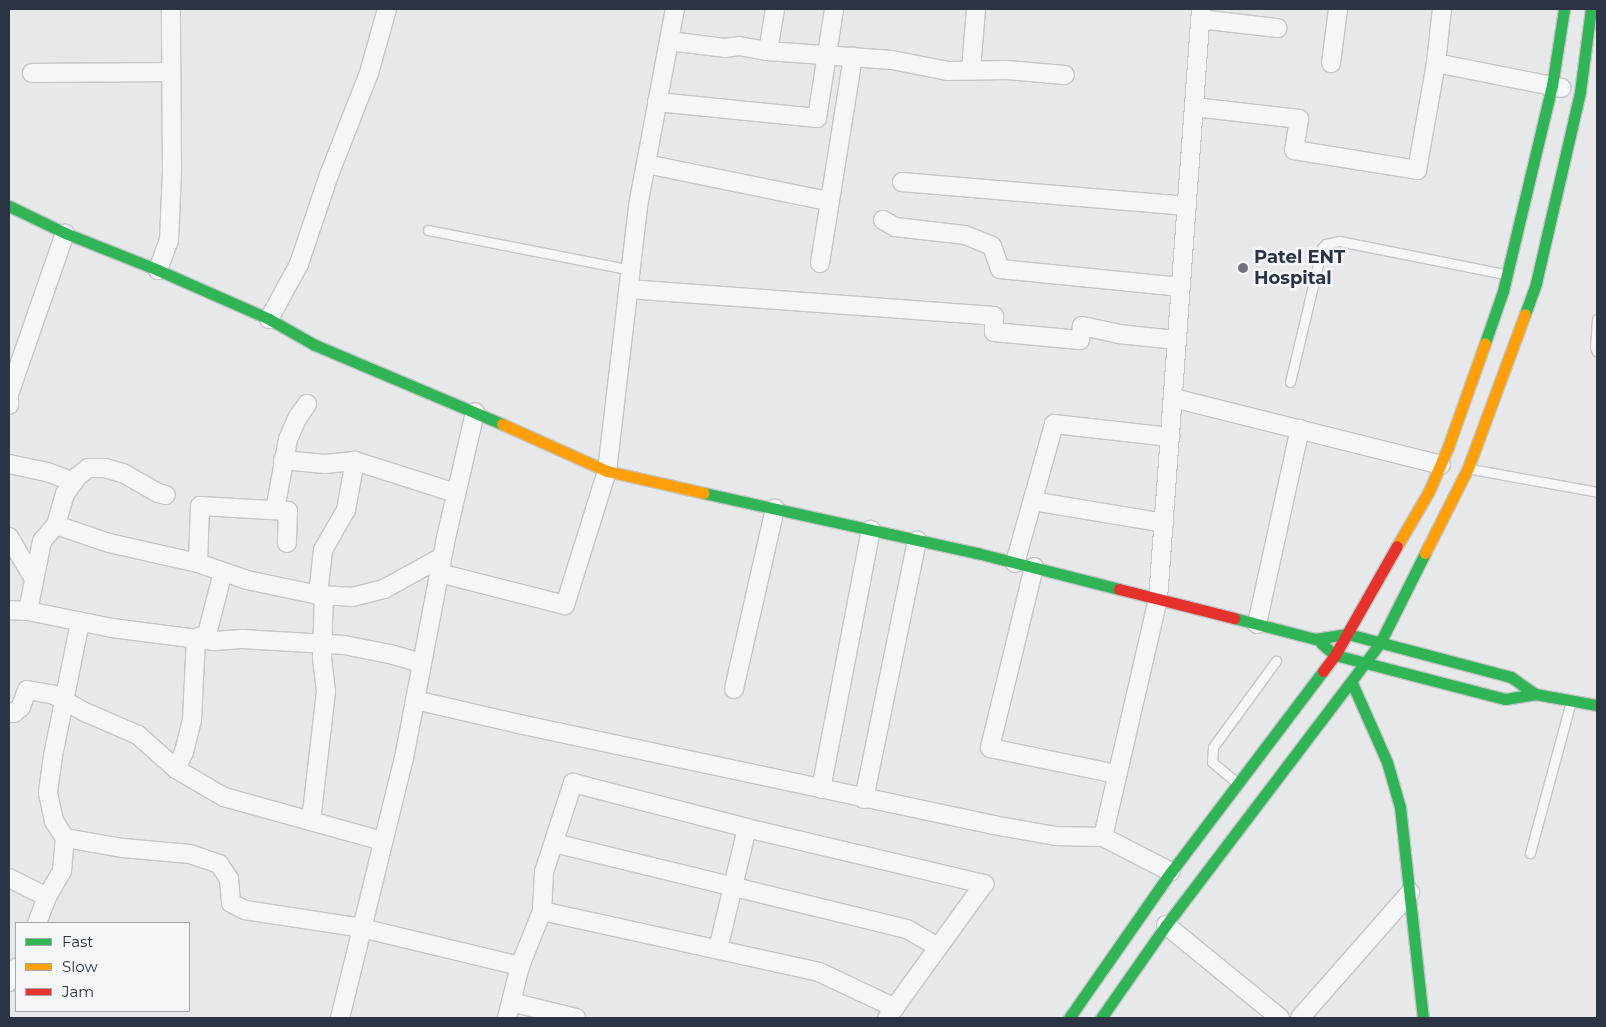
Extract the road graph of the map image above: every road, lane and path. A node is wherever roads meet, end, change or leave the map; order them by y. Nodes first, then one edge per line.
1 (171, 9) edge
2 (388, 9) edge
3 (675, 9) edge
4 (775, 9) edge
5 (834, 9) edge
6 (976, 9) edge
7 (1338, 9) edge
8 (1442, 9) edge
9 (1564, 9) edge
10 (1591, 9) edge
11 (1201, 14) edge
12 (1277, 28) dead end
13 (669, 41) junction
14 (768, 51) junction
15 (827, 55) junction
16 (853, 57) junction
17 (1331, 63) dead end
18 (1436, 63) junction
19 (971, 70) junction
20 (171, 72) junction
21 (32, 73) dead end
22 (1065, 75) dead end
23 (1552, 86) junction
24 (1584, 92) junction
25 (658, 102) junction
26 (1194, 107) junction
27 (646, 164) junction
28 (902, 182) dead end
29 (828, 201) junction
30 (9, 206) edge
31 (1187, 206) junction
32 (883, 220) dead end
33 (428, 230) dead end
34 (65, 233) junction
35 (820, 262) dead end
36 (158, 270) junction
37 (631, 270) junction
38 (1507, 275) junction
39 (1181, 288) junction
40 (628, 289) junction
41 (269, 319) junction
42 (1597, 319) edge
43 (1177, 340) junction
44 (1597, 352) edge
45 (1290, 382) dead end
46 (9, 394) edge
47 (1172, 398) junction
48 (307, 404) dead end
49 (9, 405) edge
50 (475, 412) junction
51 (1300, 429) junction
52 (1170, 437) junction
53 (283, 460) junction
54 (355, 461) junction
55 (9, 464) edge
56 (1441, 465) junction
57 (1468, 468) junction
58 (607, 472) junction
59 (74, 482) junction
60 (1597, 492) edge
61 (456, 493) junction
62 (166, 495) dead end
63 (1032, 501) junction
64 (775, 508) junction
65 (275, 510) junction
66 (1164, 523) junction
67 (56, 525) junction
68 (871, 530) junction
69 (9, 536) edge
70 (917, 540) junction
71 (287, 543) dead end
72 (1015, 563) junction
73 (198, 564) junction
74 (441, 565) junction
75 (1034, 568) junction
76 (223, 572) junction
77 (34, 580) junction
78 (321, 595) junction
79 (1158, 599) junction
80 (9, 610) edge
81 (28, 612) junction
82 (80, 622) junction
83 (1257, 624) junction
84 (1348, 634) junction
85 (196, 638) junction
86 (1314, 638) junction
87 (1380, 643) junction
88 (323, 645) junction
89 (1335, 655) junction
90 (1276, 661) dead end
91 (422, 663) junction
92 (1366, 664) junction
93 (1352, 683) junction
94 (734, 689) dead end
95 (1535, 694) junction
96 (1572, 699) junction
97 (415, 700) junction
98 (65, 701) junction
99 (1597, 705) edge
100 (9, 712) edge
101 (176, 769) junction
102 (1117, 774) junction
103 (1238, 784) junction
104 (821, 789) junction
105 (864, 799) junction
106 (312, 821) junction
107 (747, 828) junction
108 (1102, 837) junction
109 (65, 838) junction
110 (383, 841) junction
111 (554, 843) junction
112 (1530, 853) dead end
113 (1171, 872) junction
114 (9, 878) edge
115 (732, 888) junction
116 (1410, 893) junction
117 (47, 897) junction
118 (542, 911) junction
119 (37, 922) edge
120 (1166, 925) junction
121 (362, 928) junction
122 (938, 947) junction
123 (718, 949) junction
124 (520, 966) junction
125 (15, 970) edge
126 (9, 982) edge
127 (509, 1010) edge
128 (891, 1013) edge
129 (340, 1018) edge
130 (576, 1018) edge
131 (1069, 1018) edge
132 (1101, 1018) edge
133 (1280, 1018) edge
134 (1300, 1018) edge
135 (1423, 1018) edge

1 - 20 street
2 - 41 street
3 - 13 street
4 - 14 street
5 - 15 street
6 - 19 street
7 - 17 street
8 - 18 street
9 - 23 main road
10 - 24 main road
11 - 12 street
11 - 26 street
13 - 14 street
13 - 25 street
14 - 15 street
15 - 16 street
15 - 25 street
16 - 19 street
16 - 29 street
18 - 23 street
18 - 26 street
19 - 22 street
20 - 21 street
20 - 36 street
23 - 24 street
23 - 38 main road
24 - 57 main road
25 - 27 street
26 - 31 street
27 - 29 street
27 - 37 street
28 - 31 street
29 - 35 street
30 - 34 main road
31 - 39 street
32 - 39 street
33 - 37 lane
34 - 36 main road
34 - 46 street
36 - 41 main road
37 - 40 street
38 - 45 lane
38 - 56 main road
39 - 43 street
40 - 43 street
40 - 58 street
41 - 50 main road
42 - 44 lane
43 - 47 street
46 - 49 street
47 - 51 street
47 - 52 street
48 - 53 street
50 - 58 main road
50 - 61 street
51 - 56 street
51 - 83 street
52 - 63 street
52 - 66 street
53 - 54 street
53 - 65 street
54 - 61 street
54 - 78 street
55 - 59 street
56 - 84 main road
57 - 60 lane
57 - 87 main road
58 - 64 main road
58 - 74 street
59 - 62 street
59 - 67 street
61 - 74 street
63 - 66 street
63 - 72 street
64 - 68 main road
64 - 94 street
65 - 71 street
65 - 73 street
66 - 79 street
67 - 73 street
67 - 77 street
68 - 70 main road
68 - 104 street
69 - 77 street
70 - 72 main road
70 - 105 street
72 - 75 main road
73 - 76 street
74 - 78 street
74 - 91 street
75 - 79 main road
75 - 102 street
76 - 78 street
76 - 85 street
77 - 81 street
78 - 88 street
79 - 83 main road
79 - 102 street
80 - 81 street
81 - 82 street
82 - 85 street
82 - 98 street
83 - 86 main road
84 - 86 main road
84 - 87 main road
84 - 89 main road
85 - 88 street
85 - 101 street
86 - 89 main road
87 - 92 main road
87 - 95 main road
88 - 91 street
88 - 106 street
89 - 92 main road
89 - 103 main road
90 - 103 lane
91 - 97 street
92 - 93 main road
92 - 95 main road
93 - 116 main road
93 - 120 main road
95 - 96 main road
96 - 99 main road
96 - 112 lane
97 - 104 street
97 - 110 street
98 - 100 street
98 - 101 street
98 - 109 street
101 - 106 street
102 - 108 street
103 - 113 main road
104 - 105 street
105 - 108 street
106 - 110 street
107 - 111 street
107 - 115 street
107 - 122 street
108 - 113 street
109 - 117 street
109 - 121 street
110 - 121 street
111 - 115 street
111 - 118 street
113 - 131 main road
114 - 117 street
115 - 122 street
115 - 123 street
116 - 134 street
116 - 135 main road
117 - 119 street
118 - 123 street
118 - 124 street
120 - 132 main road
120 - 133 street
121 - 124 street
121 - 129 street
122 - 128 street
123 - 128 street
124 - 127 street
125 - 126 street
127 - 130 street

